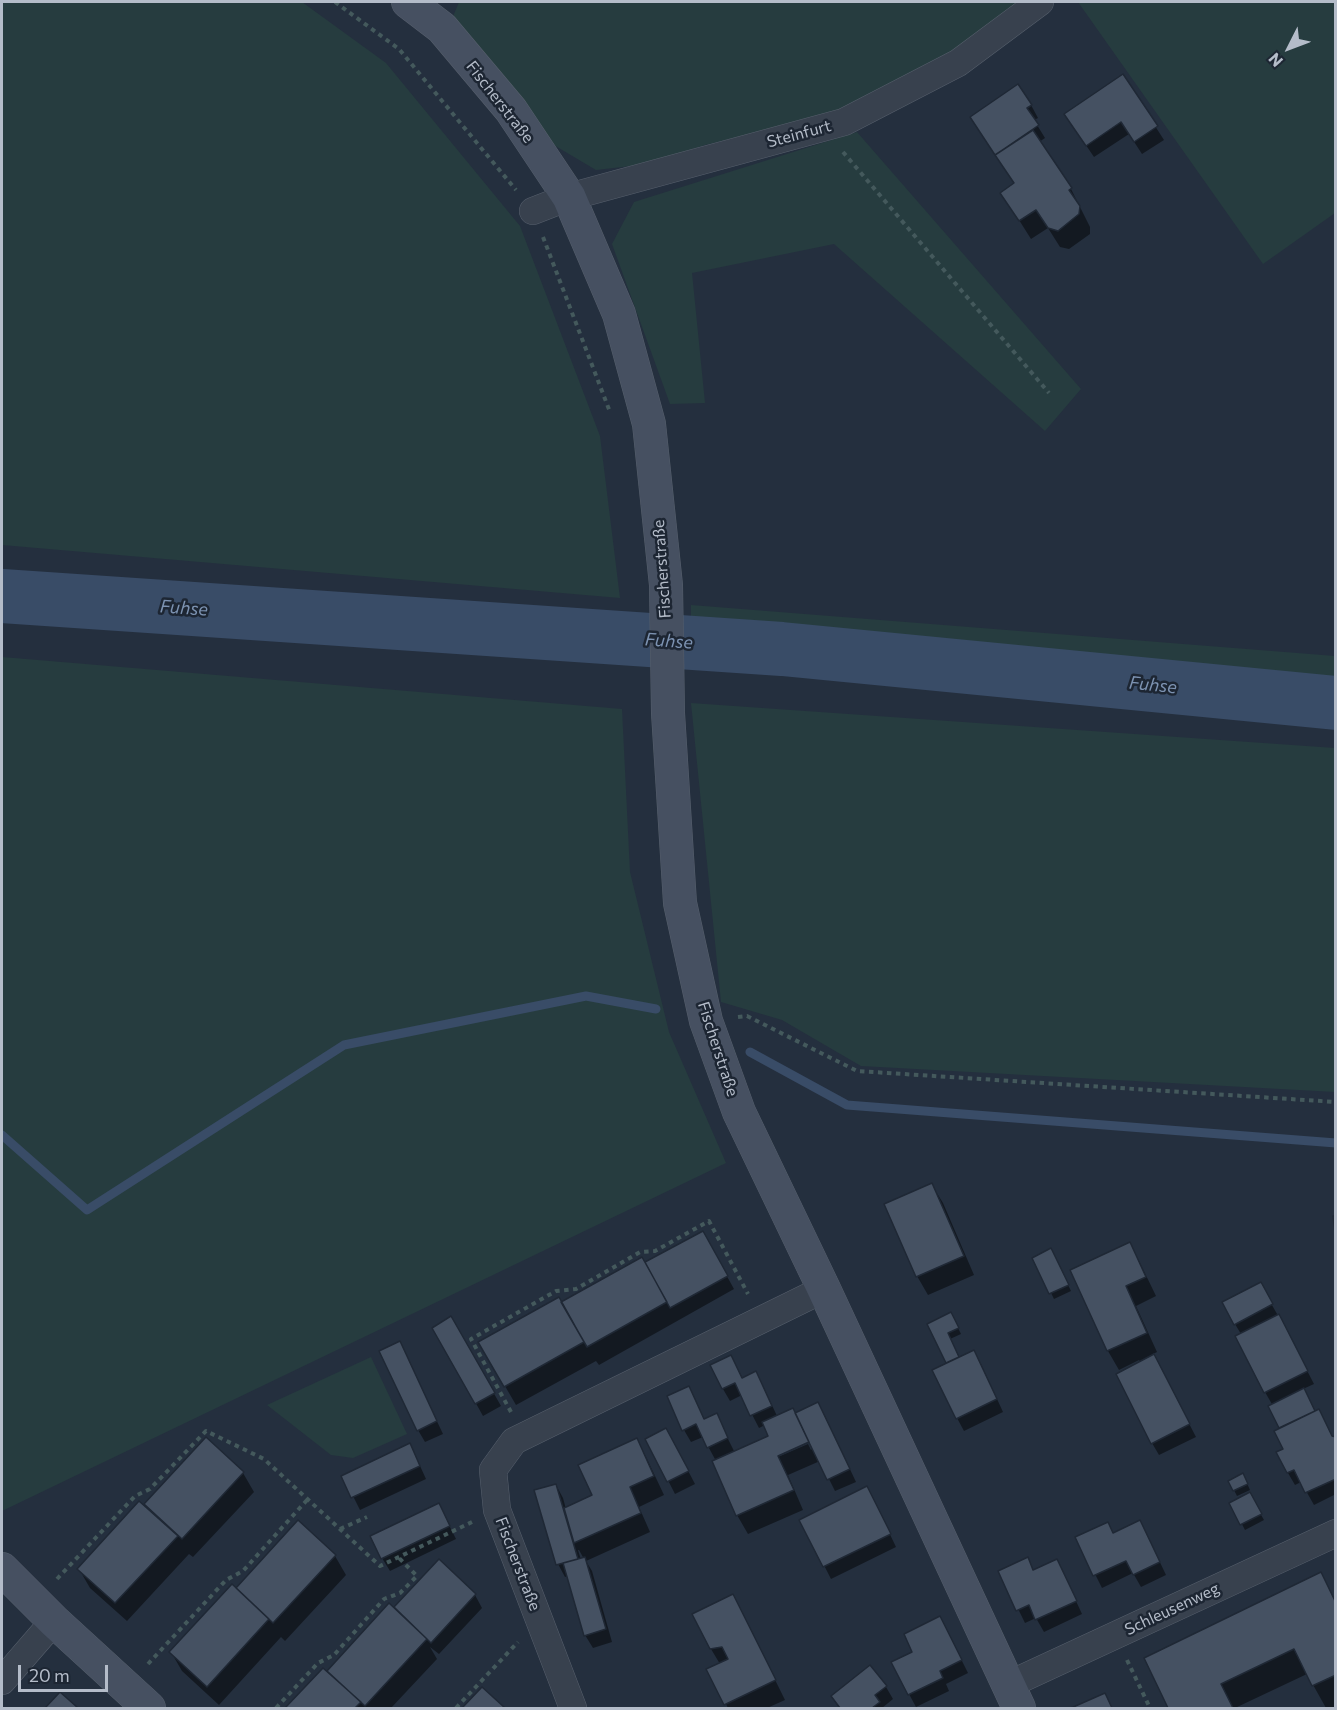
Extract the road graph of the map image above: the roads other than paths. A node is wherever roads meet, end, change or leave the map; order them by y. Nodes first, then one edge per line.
1 (408, 2) edge
2 (1040, 2) edge
3 (569, 197) junction
4 (533, 211) road end
5 (824, 1289) junction
6 (1335, 1533) edge
7 (2, 1569) edge
8 (45, 1612) junction
9 (2, 1682) edge
10 (1013, 1697) edge
11 (138, 1698) edge
12 (573, 1708) edge

1 - 3 street, Fischerstraße
2 - 3 street, Steinfurt
3 - 4 street, Steinfurt
3 - 5 street, Fischerstraße
5 - 10 street, Fischerstraße
5 - 12 street, Fischerstraße
6 - 10 street, Schleusenweg
7 - 8 street
8 - 9 street
8 - 11 street

